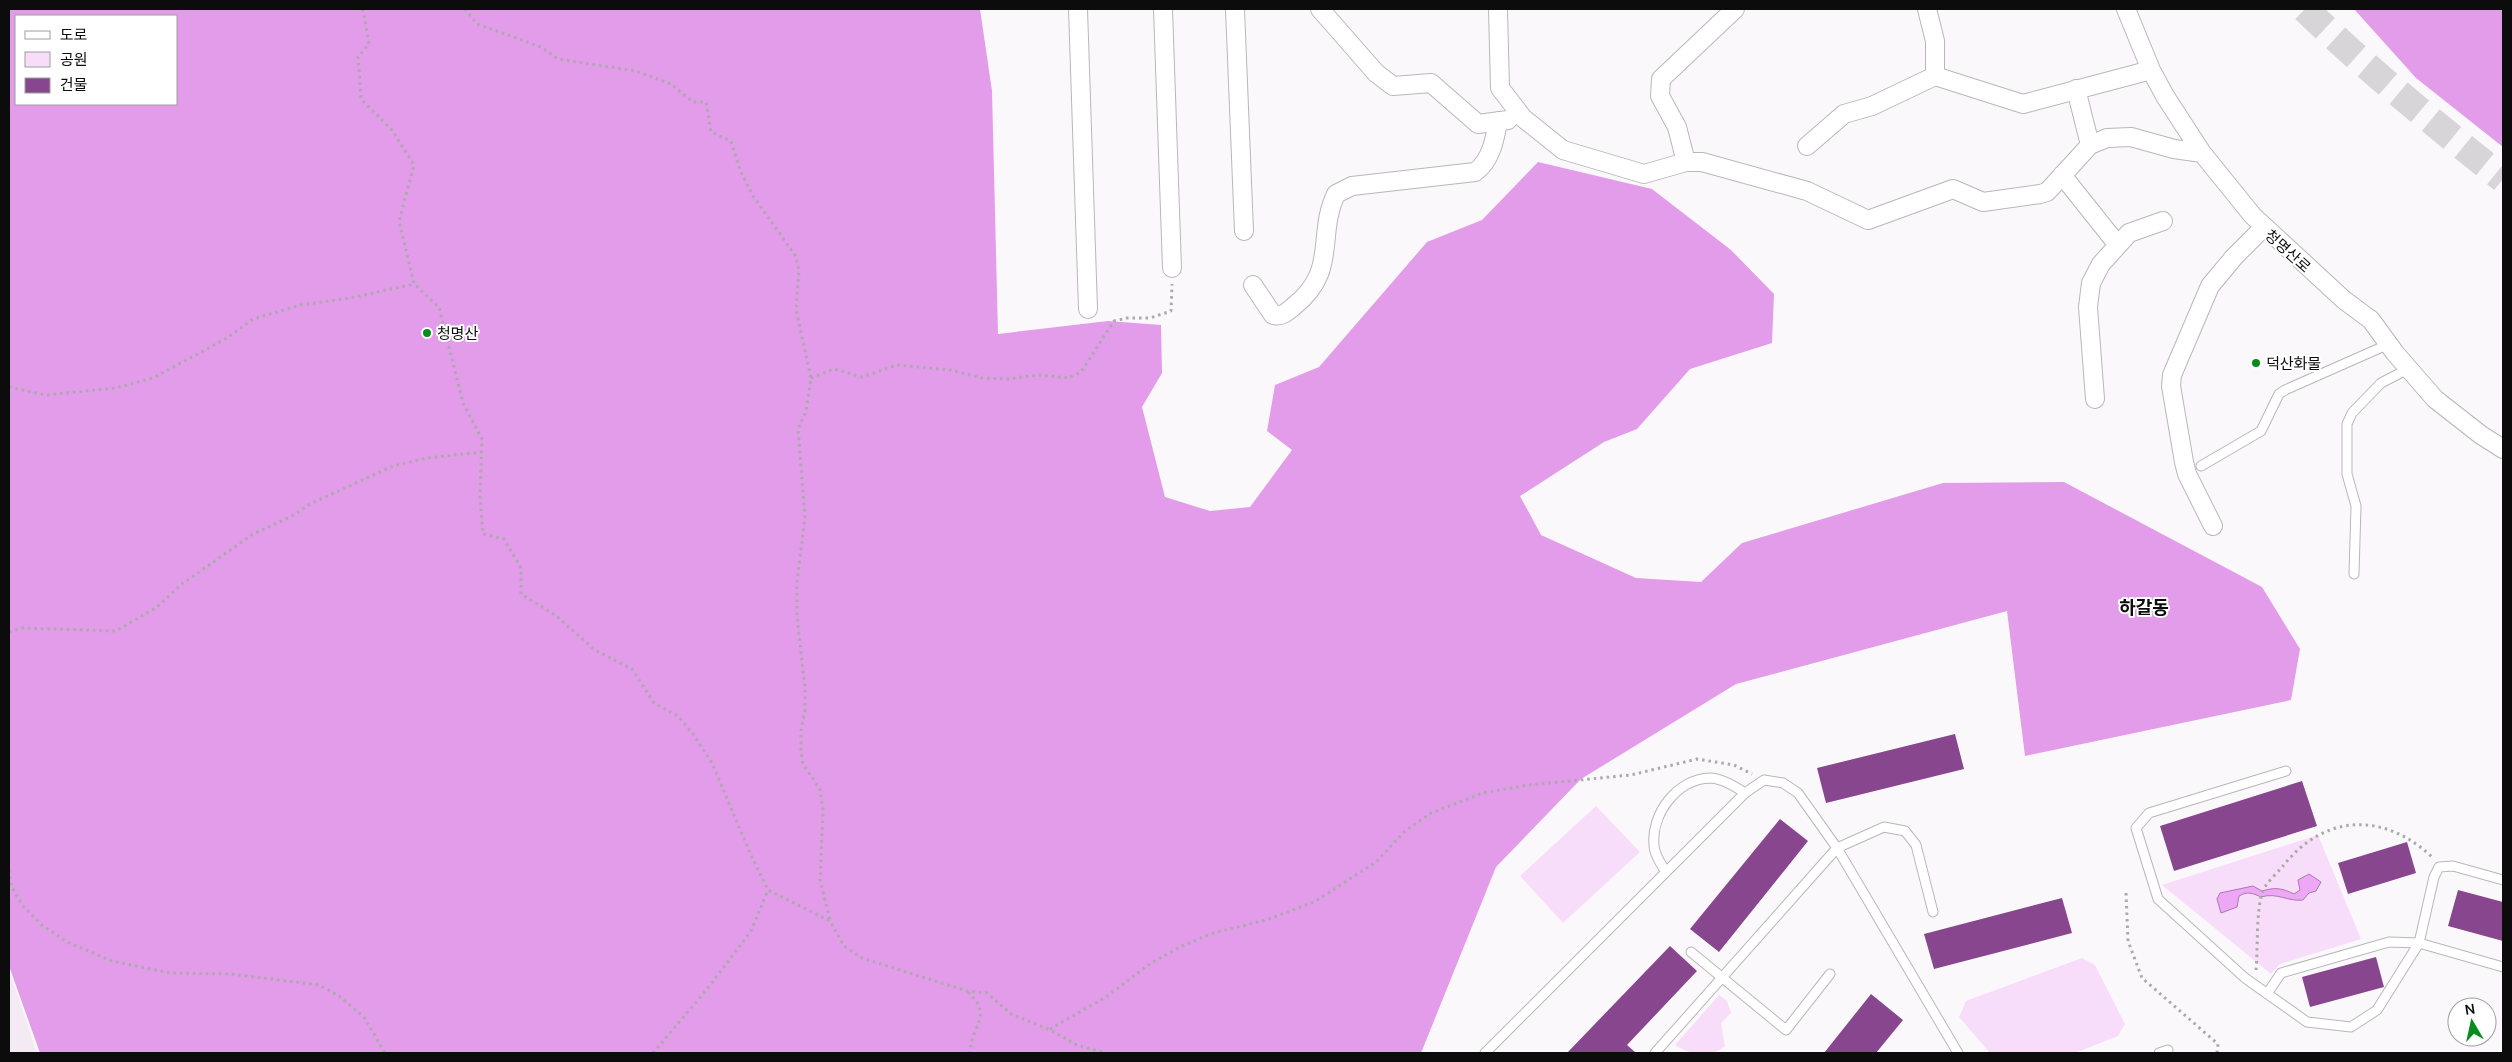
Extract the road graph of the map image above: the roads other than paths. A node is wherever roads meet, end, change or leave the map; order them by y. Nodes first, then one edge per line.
1 (1078, 9) edge
2 (1163, 9) edge
3 (1236, 9) edge
4 (1320, 9) edge
5 (1498, 9) edge
6 (1735, 9) edge
7 (1927, 9) edge
8 (2126, 9) edge
9 (2151, 70) junction
10 (1935, 76) junction
11 (2076, 89) junction
12 (1523, 118) junction
13 (1498, 121) junction
14 (2090, 145) junction
15 (1807, 146) dead end
16 (2202, 153) junction
17 (1686, 162) junction
18 (2062, 175) junction
19 (2163, 221) dead end
20 (2263, 228) junction
21 (1244, 231) dead end
22 (2117, 244) junction
23 (1172, 268) road end
24 (1253, 285) dead end
25 (1088, 309) dead end
26 (2389, 344) junction
27 (2408, 369) junction
28 (2095, 399) dead end
29 (2503, 449) edge
30 (2201, 466) dead end
31 (2213, 526) dead end
32 (2354, 574) dead end
33 (2286, 771) dead end
34 (1745, 793) junction
35 (1837, 848) junction
36 (1666, 872) junction
37 (2503, 880) edge
38 (1933, 912) dead end
39 (2419, 944) junction
40 (1691, 952) dead end
41 (2503, 967) edge
42 (1830, 974) dead end
43 (1721, 978) junction
44 (2267, 994) junction
45 (1485, 1053) edge
46 (1655, 1053) edge
47 (1958, 1053) edge

1 - 25 street
2 - 23 street
3 - 21 street
4 - 13 street
5 - 12 street
6 - 17 street
7 - 10 street
8 - 9 street, 청명산로
9 - 11 street
9 - 16 street, 청명산로
10 - 11 street
10 - 15 street
11 - 14 street
12 - 13 street
12 - 17 street
13 - 24 street
14 - 16 street
14 - 18 street
16 - 20 street, 청명산로
17 - 18 street
18 - 22 street
19 - 22 street
20 - 26 street, 청명산로
20 - 31 street
22 - 28 street
26 - 27 street, 청명산로
26 - 30 lane
27 - 29 street, 청명산로
27 - 32 lane
33 - 44 lane
34 - 35 lane
34 - 36 lane
34 - 36 lane
35 - 38 lane
35 - 43 lane
35 - 47 lane
36 - 45 lane
37 - 39 lane
39 - 41 lane
39 - 44 lane
39 - 44 lane
40 - 43 lane
42 - 43 lane
43 - 46 lane

